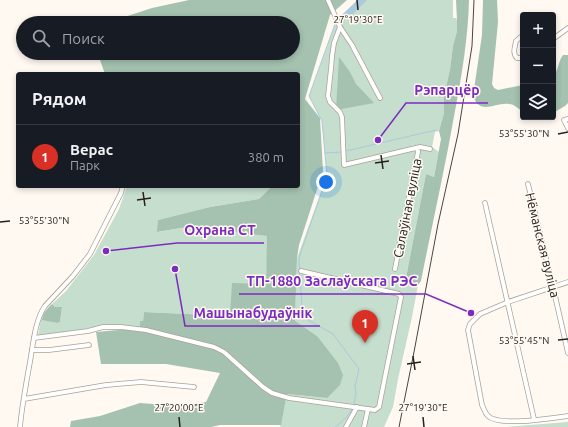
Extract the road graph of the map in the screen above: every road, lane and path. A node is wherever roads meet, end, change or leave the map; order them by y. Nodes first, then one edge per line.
1 (328, 0) edge
2 (340, 27) junction
3 (568, 28) edge
4 (556, 36) edge
5 (520, 38) edge
6 (520, 58) edge
7 (380, 98) dead end
8 (566, 119) edge
9 (568, 128) edge
10 (417, 148) junction
11 (430, 149) dead end
12 (528, 184) dead end
13 (122, 188) edge
14 (485, 203) dead end
15 (395, 269) dead end
16 (301, 271) dead end
17 (568, 282) edge
18 (553, 287) junction
19 (508, 302) junction
20 (34, 338) junction
21 (89, 345) dead end
22 (32, 350) junction
23 (568, 353) edge
24 (194, 387) dead end
25 (24, 399) junction
26 (357, 407) junction
27 (368, 409) junction
28 (568, 416) edge
29 (534, 420) junction
30 (20, 427) edge
31 (346, 427) edge
32 (364, 427) edge

1 - 2 street
2 - 7 street
2 - 10 street
3 - 4 street
5 - 6 street
8 - 9 street
10 - 11 street
10 - 15 street, Салаўіная вуліца
12 - 18 street, Нёманская вуліца
13 - 20 street
14 - 19 street
16 - 27 street
17 - 18 street
18 - 19 street
18 - 23 street, Нёманская вуліца
19 - 29 street
19 - 29 street
20 - 22 street
20 - 26 street
21 - 22 street
22 - 25 street
24 - 25 street
25 - 30 street
26 - 27 street
26 - 31 street
27 - 32 street
28 - 29 street

